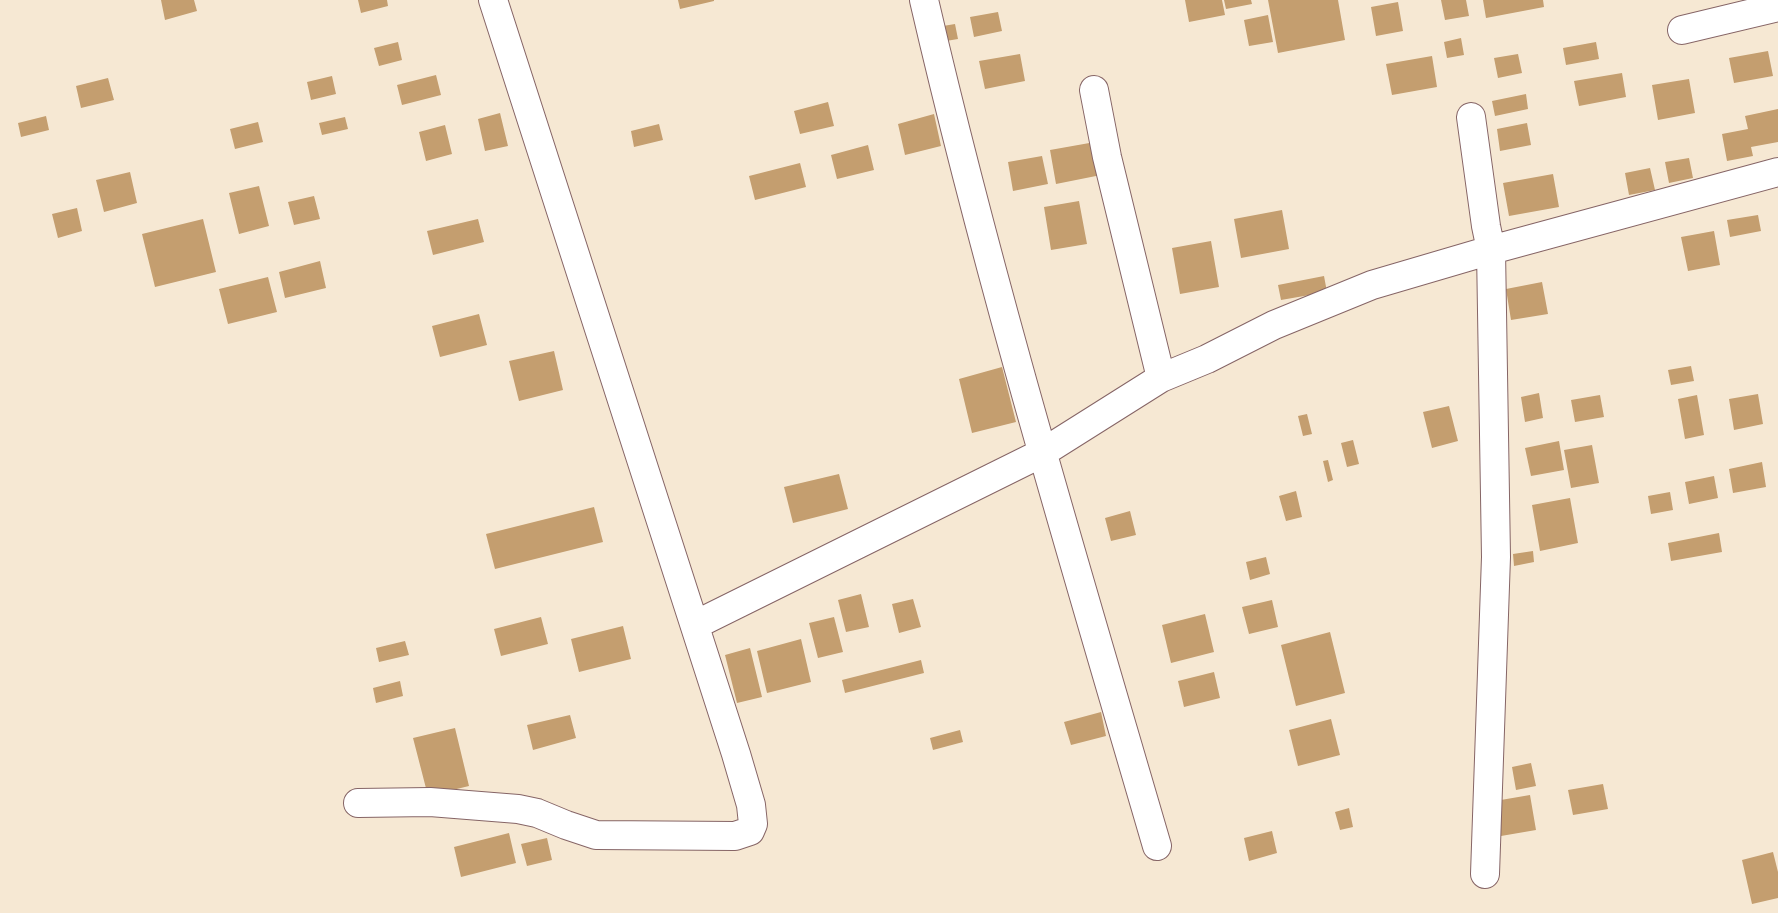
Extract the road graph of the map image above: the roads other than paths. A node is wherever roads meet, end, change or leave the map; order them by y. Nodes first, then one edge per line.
1 (493, 0) edge
2 (924, 0) edge
3 (1778, 7) edge
4 (1682, 30) dead end
5 (1094, 90) dead end
6 (1471, 117) dead end
7 (1778, 172) edge
8 (1491, 250) junction
9 (1161, 378) junction
10 (1042, 453) junction
11 (695, 626) junction
12 (358, 803) dead end
13 (1158, 846) dead end
14 (1485, 874) dead end

1 - 11 street
2 - 10 street
3 - 4 street
5 - 9 street
6 - 8 street
7 - 8 street
8 - 9 street
8 - 14 street
9 - 10 street
10 - 11 street
10 - 13 street
11 - 12 street

